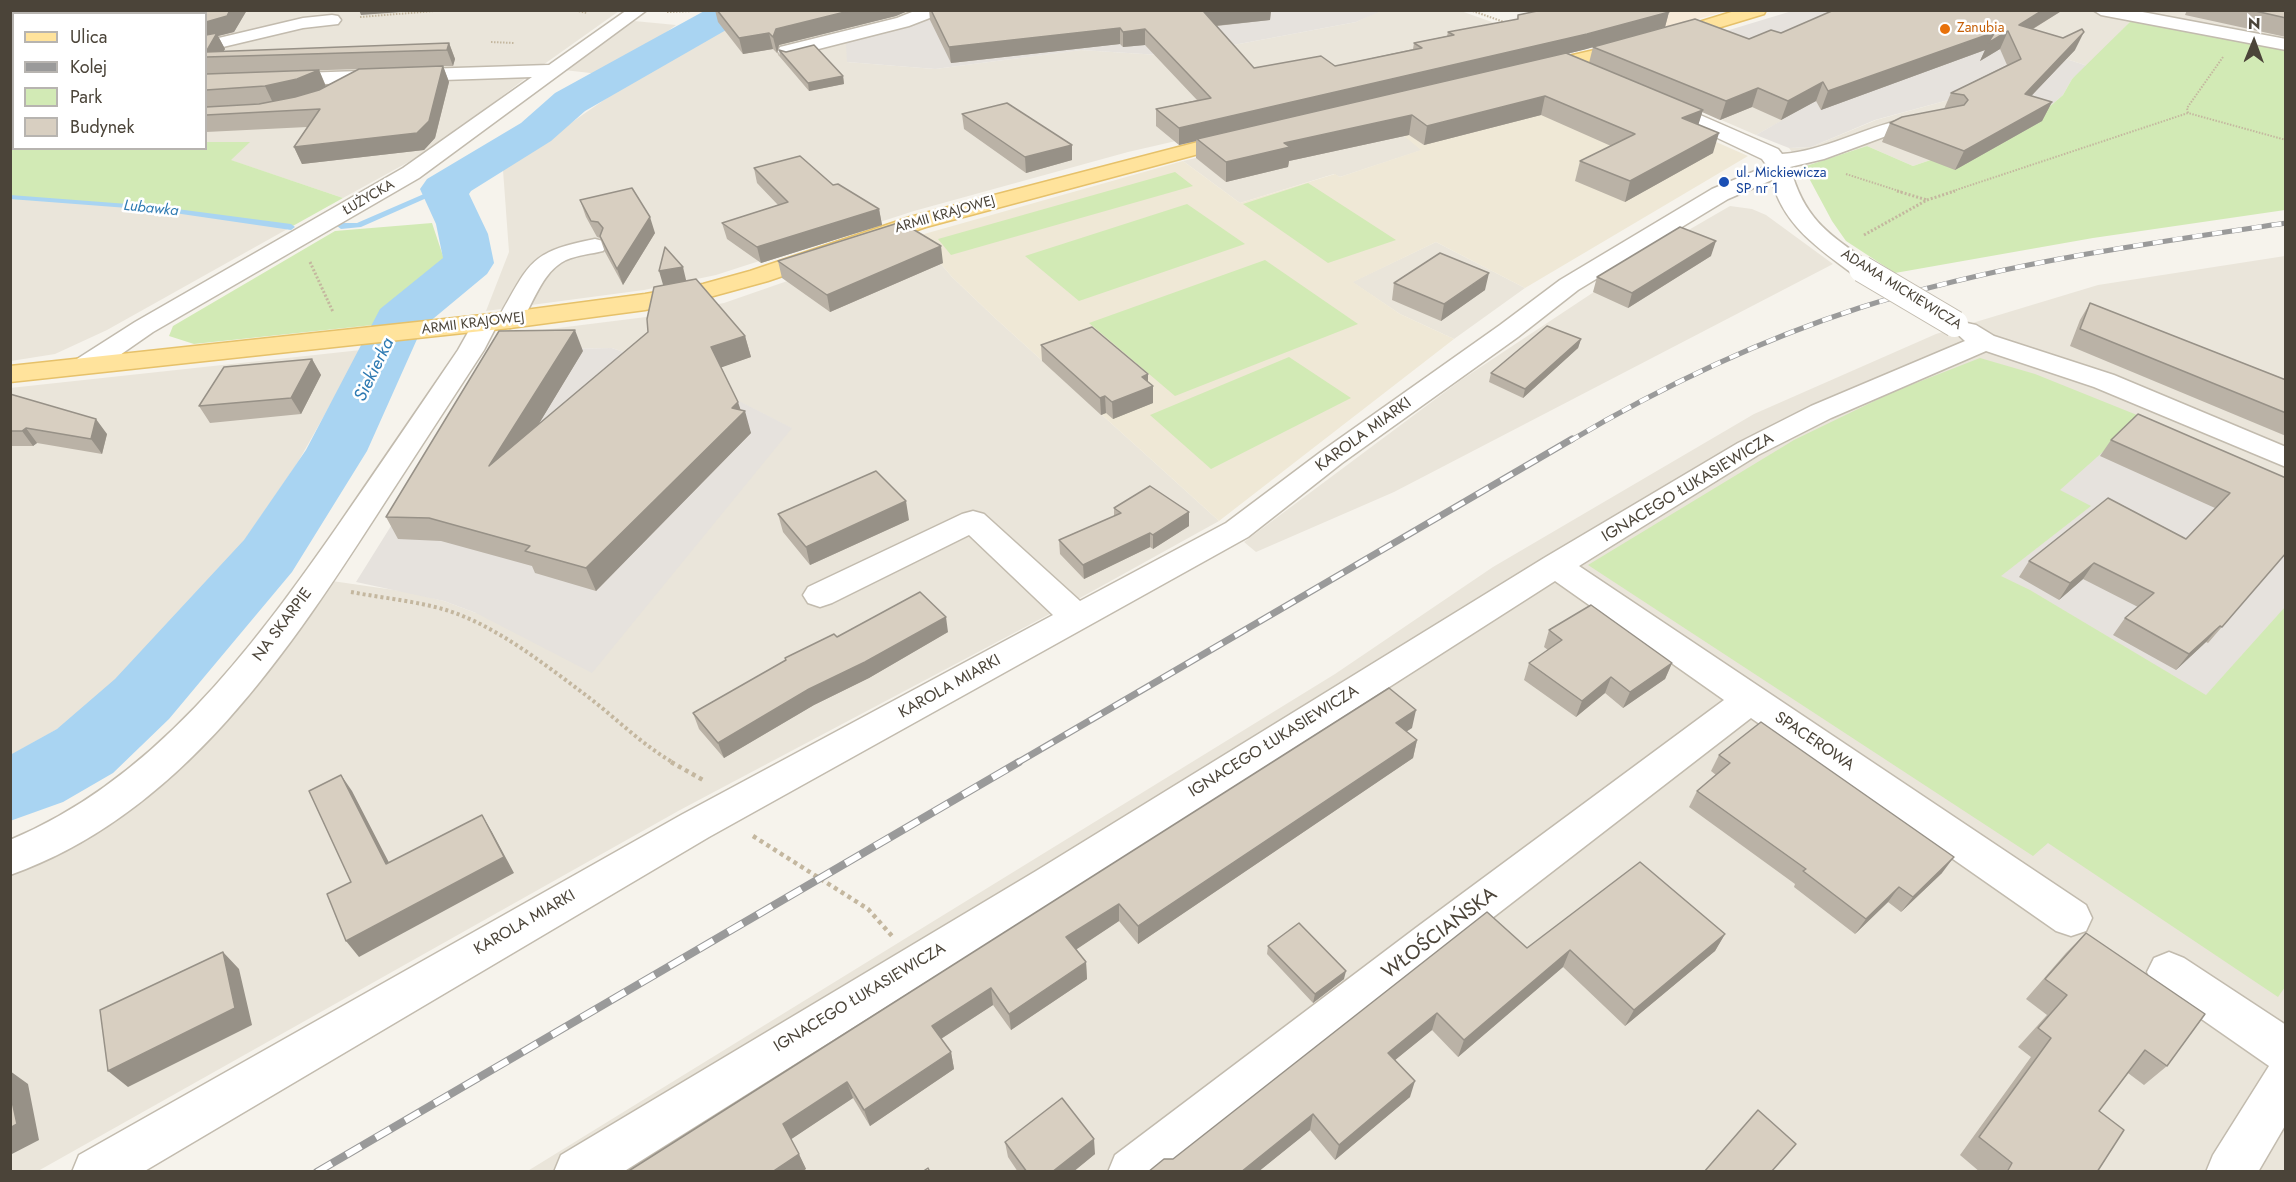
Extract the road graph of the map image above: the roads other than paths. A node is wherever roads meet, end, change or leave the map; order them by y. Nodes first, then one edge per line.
1 (639, 10) edge
2 (934, 10) edge
3 (1758, 10) edge
4 (2102, 10) edge
5 (332, 20) road end
6 (2286, 45) edge
7 (207, 46) edge
8 (787, 51) edge
9 (1564, 63) junction
10 (552, 71) junction
11 (1512, 75) edge
12 (362, 76) junction
13 (1599, 78) edge
14 (207, 82) edge
15 (1641, 95) edge
16 (324, 98) edge
17 (1947, 119) edge
18 (1255, 134) edge
19 (1783, 163) junction
20 (595, 246) dead end
21 (498, 322) junction
22 (1984, 342) junction
23 (87, 365) junction
24 (10, 374) edge
25 (2286, 458) edge
26 (1556, 566) junction
27 (820, 595) dead end
28 (1077, 618) junction
29 (1751, 699) junction
30 (10, 858) edge
31 (2071, 918) dead end
32 (2169, 972) dead end
33 (2286, 1051) edge
34 (2286, 1080) edge
35 (96, 1172) edge
36 (578, 1172) edge
37 (1132, 1172) edge
38 (2230, 1172) edge

1 - 10 street, ŁUŻYCKA
2 - 8 street
3 - 9 main road
4 - 6 street
5 - 7 street
9 - 11 main road
9 - 13 street
10 - 12 street
10 - 23 street, ŁUŻYCKA
12 - 14 street
12 - 16 street
15 - 19 street
17 - 19 street, KAROLA MIARKI
18 - 21 main road, ARMII KRAJOWEJ
19 - 22 street, ADAMA MICKIEWICZA, bridge
19 - 28 street, KAROLA MIARKI
20 - 21 street, NA SKARPIE
21 - 23 main road, ARMII KRAJOWEJ
21 - 30 street, NA SKARPIE
22 - 25 street, ADAMA MICKIEWICZA
22 - 26 street, IGNACEGO ŁUKASIEWICZA
23 - 24 main road, ARMII KRAJOWEJ
26 - 29 street, SPACEROWA
26 - 36 street, IGNACEGO ŁUKASIEWICZA
27 - 28 street
28 - 35 street, KAROLA MIARKI
29 - 31 street, SPACEROWA
29 - 37 street, WŁOŚCIAŃSKA
32 - 33 street
34 - 38 street

